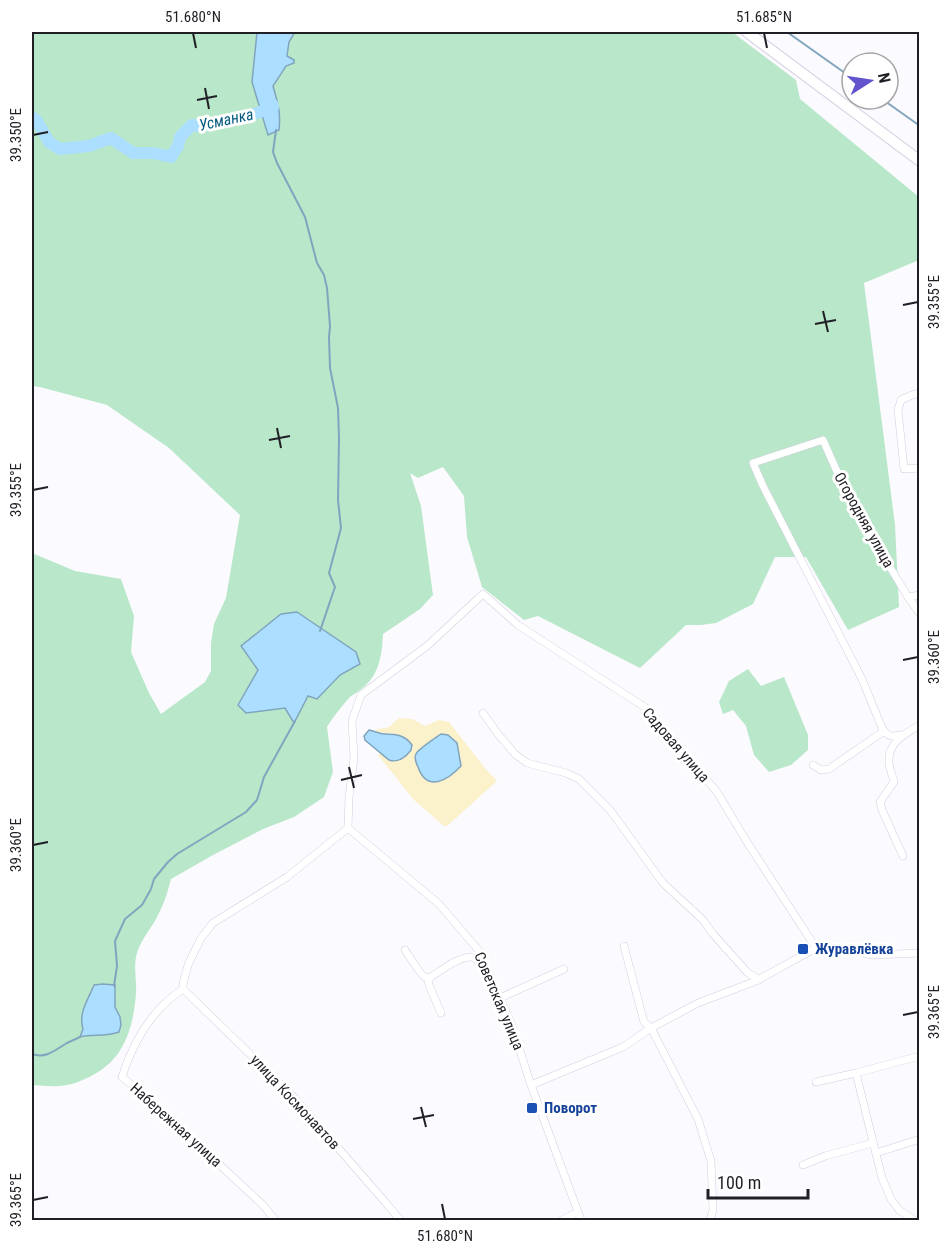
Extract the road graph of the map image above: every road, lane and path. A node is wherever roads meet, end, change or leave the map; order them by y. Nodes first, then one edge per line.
1 (747, 32) edge
2 (920, 161) edge
3 (920, 393) edge
4 (920, 468) edge
5 (920, 596) edge
6 (908, 597) junction
7 (920, 614) edge
8 (483, 713) dead end
9 (920, 725) edge
10 (884, 731) junction
11 (901, 735) junction
12 (813, 765) dead end
13 (348, 828) junction
14 (903, 856) dead end
15 (624, 946) dead end
16 (816, 948) junction
17 (405, 950) dead end
18 (920, 953) edge
19 (486, 967) junction
20 (564, 969) dead end
21 (431, 977) junction
22 (759, 980) junction
23 (183, 989) junction
24 (500, 998) junction
25 (441, 1012) dead end
26 (651, 1028) junction
27 (916, 1057) dead end
28 (856, 1073) junction
29 (816, 1082) dead end
30 (531, 1085) junction
31 (920, 1139) edge
32 (873, 1143) junction
33 (876, 1153) junction
34 (803, 1165) dead end
35 (578, 1212) junction
36 (275, 1221) edge
37 (400, 1221) edge
38 (562, 1221) edge
39 (581, 1221) edge
40 (710, 1221) edge
41 (914, 1221) edge

1 - 2 highway
3 - 4 street
5 - 6 street
6 - 7 street, Огородняя улица
6 - 10 street, Огородняя улица
8 - 22 street
9 - 11 street
10 - 11 street
10 - 12 street
11 - 14 street
13 - 16 street, Садовая улица
13 - 19 street, Советская улица
13 - 23 street
15 - 26 street
16 - 18 street
16 - 22 street
17 - 21 street
19 - 21 street
19 - 24 street, Советская улица
20 - 24 street
21 - 25 street
22 - 26 street
23 - 36 street, Набережная улица
23 - 37 street, улица Космонавтов
24 - 30 street, Советская улица
26 - 30 street
26 - 40 street
27 - 28 street
28 - 29 street
28 - 32 street
30 - 35 street, Советская улица
31 - 33 street
32 - 33 street
32 - 34 street
33 - 41 street
35 - 38 street
35 - 39 street, Советская улица

